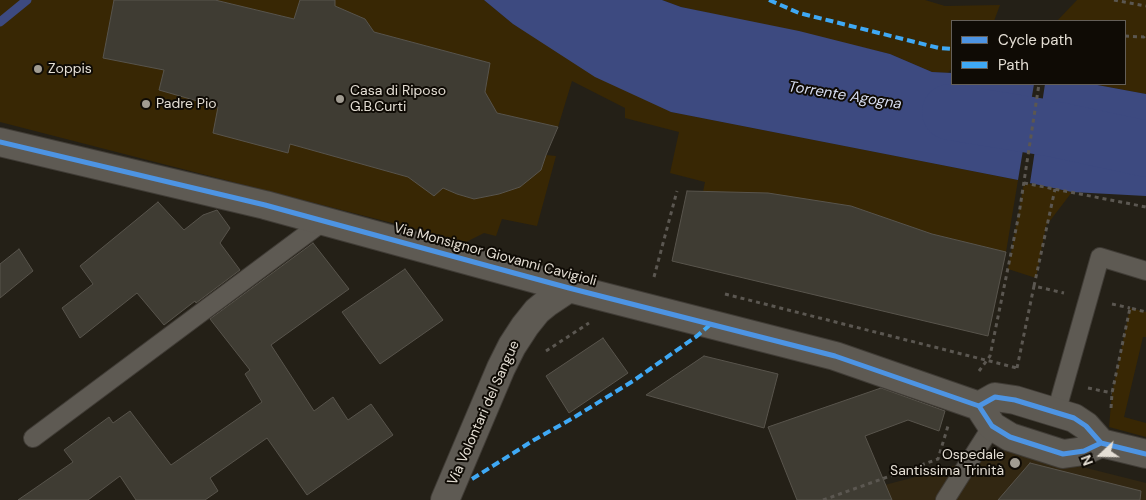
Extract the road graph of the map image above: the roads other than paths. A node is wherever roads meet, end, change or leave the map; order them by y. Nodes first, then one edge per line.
1 (0, 142) edge
2 (324, 221) junction
3 (1146, 271) edge
4 (569, 288) junction
5 (1056, 412) junction
6 (985, 416) junction
7 (33, 438) dead end
8 (1104, 444) junction
9 (1146, 454) edge
10 (445, 500) edge
11 (945, 500) edge

1 - 2 street, Via Monsignor Giovanni Cavigioli
2 - 4 street, Via Monsignor Giovanni Cavigioli
2 - 7 lane
3 - 5 lane
4 - 6 street, Via Monsignor Giovanni Cavigioli
4 - 10 street, Via Volontari del Sangue
5 - 6 street
5 - 8 street
6 - 8 street, Via Monsignor Giovanni Cavigioli
6 - 11 lane
8 - 9 street

